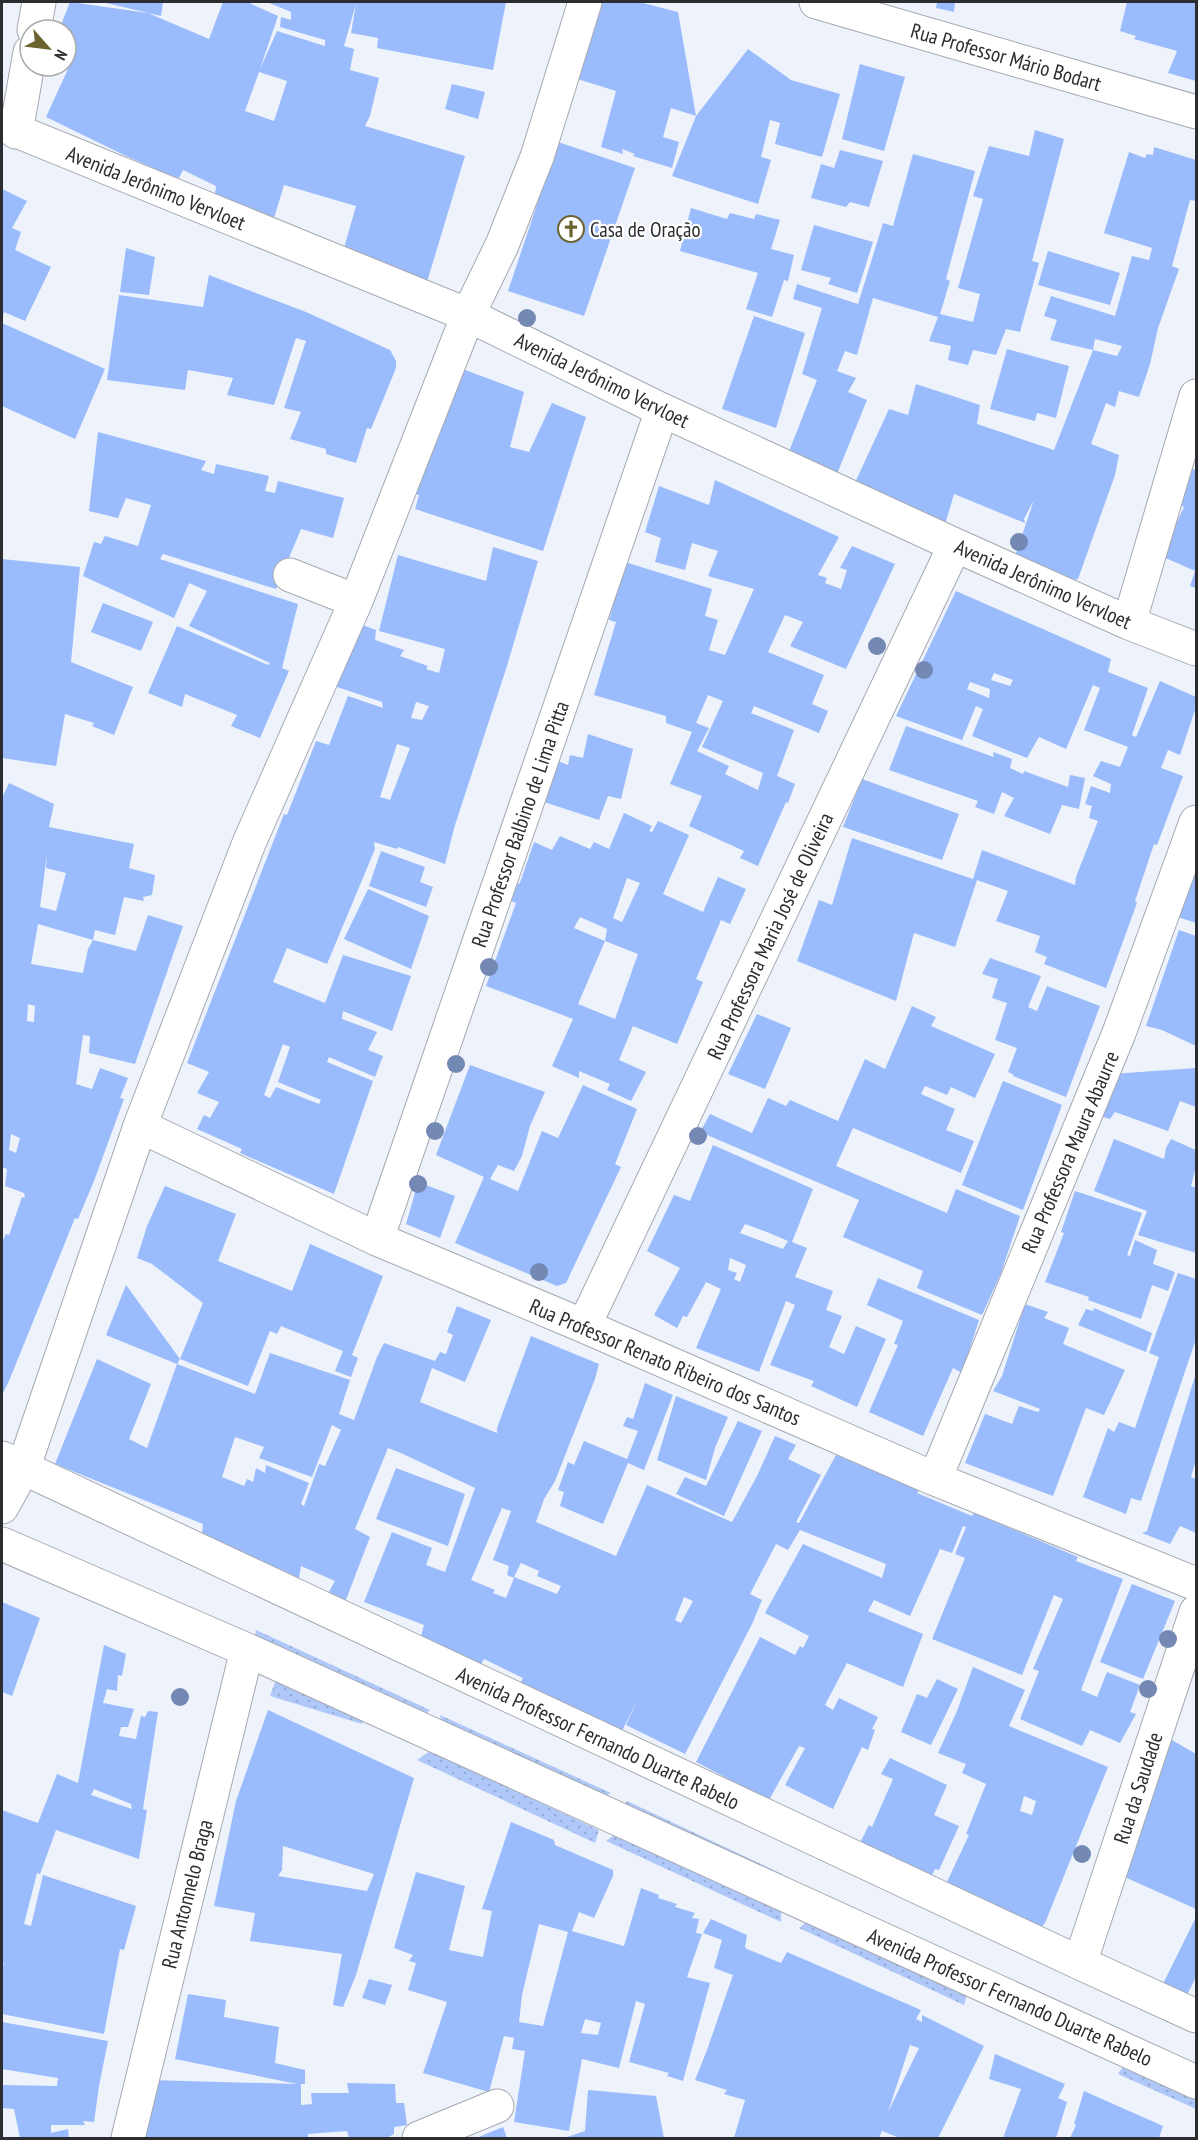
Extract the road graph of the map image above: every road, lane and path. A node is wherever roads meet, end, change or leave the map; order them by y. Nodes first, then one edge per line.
1 (39, 2) edge
2 (585, 2) edge
3 (816, 2) edge
4 (36, 18) edge
5 (23, 78) edge
6 (1197, 112) edge
7 (9, 128) edge
8 (468, 315) junction
9 (1197, 396) edge
10 (662, 410) junction
11 (955, 545) junction
12 (290, 575) dead end
13 (356, 601) junction
14 (1129, 623) junction
15 (1197, 649) edge
16 (1197, 822) edge
17 (140, 1126) junction
18 (377, 1239) junction
19 (584, 1326) junction
20 (12, 1464) edge
21 (935, 1479) junction
22 (2, 1507) edge
23 (2, 1544) edge
24 (1197, 1584) edge
25 (1197, 1612) edge
26 (247, 1650) junction
27 (1080, 1964) junction
28 (1197, 2016) edge
29 (1197, 2082) edge
30 (497, 2106) dead end
31 (128, 2139) edge
32 (419, 2139) edge

1 - 4 street
2 - 8 street
3 - 6 street, Rua Professor Mário Bodart
5 - 7 street
7 - 8 street, Avenida Jerônimo Vervloet
8 - 10 street, Avenida Jerônimo Vervloet
8 - 13 street
9 - 14 street
10 - 11 street, Avenida Jerônimo Vervloet
10 - 18 street, Rua Professor Balbino de Lima Pitta
11 - 14 street, Avenida Jerônimo Vervloet
11 - 19 street, Rua Professora Maria José de Oliveira
12 - 13 street
13 - 17 street
14 - 15 street, Avenida Jerônimo Vervloet
16 - 21 street, Rua Professora Maura Abaurre
17 - 18 street, Rua Professor Renato Ribeiro dos Santos
17 - 20 street
18 - 19 street, Rua Professor Renato Ribeiro dos Santos
19 - 21 street, Rua Professor Renato Ribeiro dos Santos
20 - 22 street
20 - 27 street, Avenida Professor Fernando Duarte Rabelo
21 - 24 street, Rua Professor Renato Ribeiro dos Santos
23 - 26 street, Avenida Professor Fernando Duarte Rabelo
25 - 27 street, Rua da Saudade
26 - 29 street, Avenida Professor Fernando Duarte Rabelo
26 - 31 street, Rua Antonnelo Braga
27 - 28 street, Avenida Professor Fernando Duarte Rabelo
30 - 32 street

